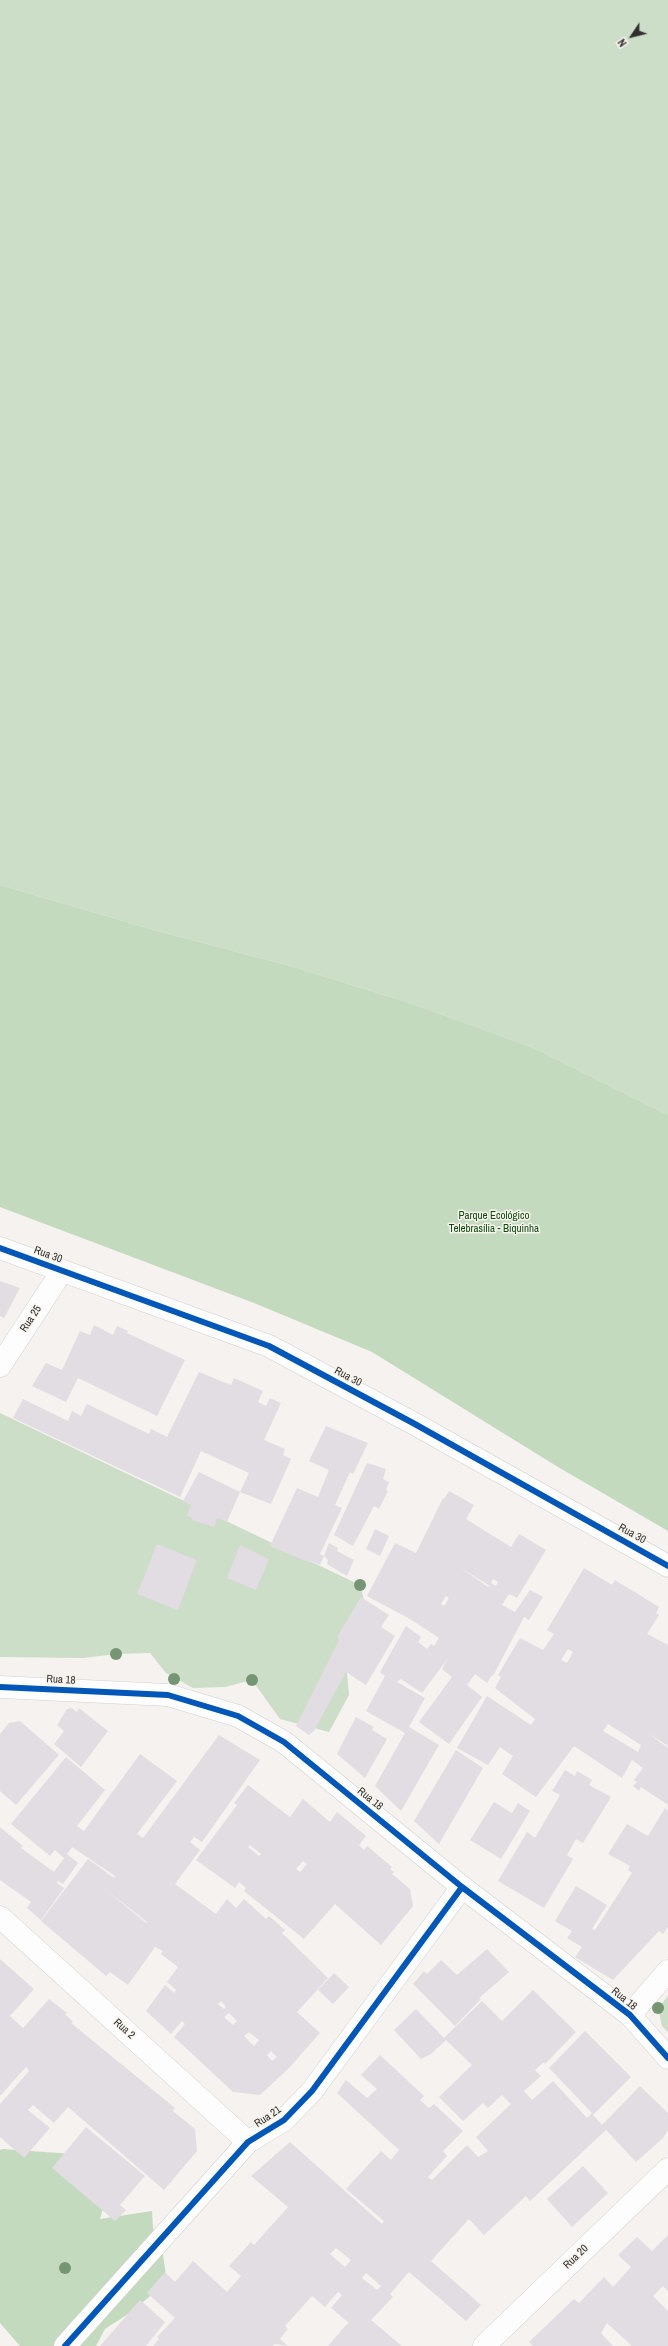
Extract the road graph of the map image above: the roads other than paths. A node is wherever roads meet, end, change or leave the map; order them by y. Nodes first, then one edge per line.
1 (0, 1248) edge
2 (62, 1271) junction
3 (0, 1366) edge
4 (668, 1566) edge
5 (0, 1687) edge
6 (462, 1887) junction
7 (0, 1916) edge
8 (668, 1970) edge
9 (630, 2016) junction
10 (668, 2058) edge
11 (248, 2142) junction
12 (668, 2169) edge
13 (65, 2346) edge
14 (484, 2346) edge

1 - 2 street, Rua 30
2 - 3 street, Rua 25
2 - 4 street, Rua 30
5 - 6 street, Rua 18
6 - 9 street, Rua 18
6 - 11 street, Rua 21
7 - 11 street, Rua 2
8 - 9 street
9 - 10 street, Rua 18
11 - 13 street, Rua 21
12 - 14 street, Rua 20

